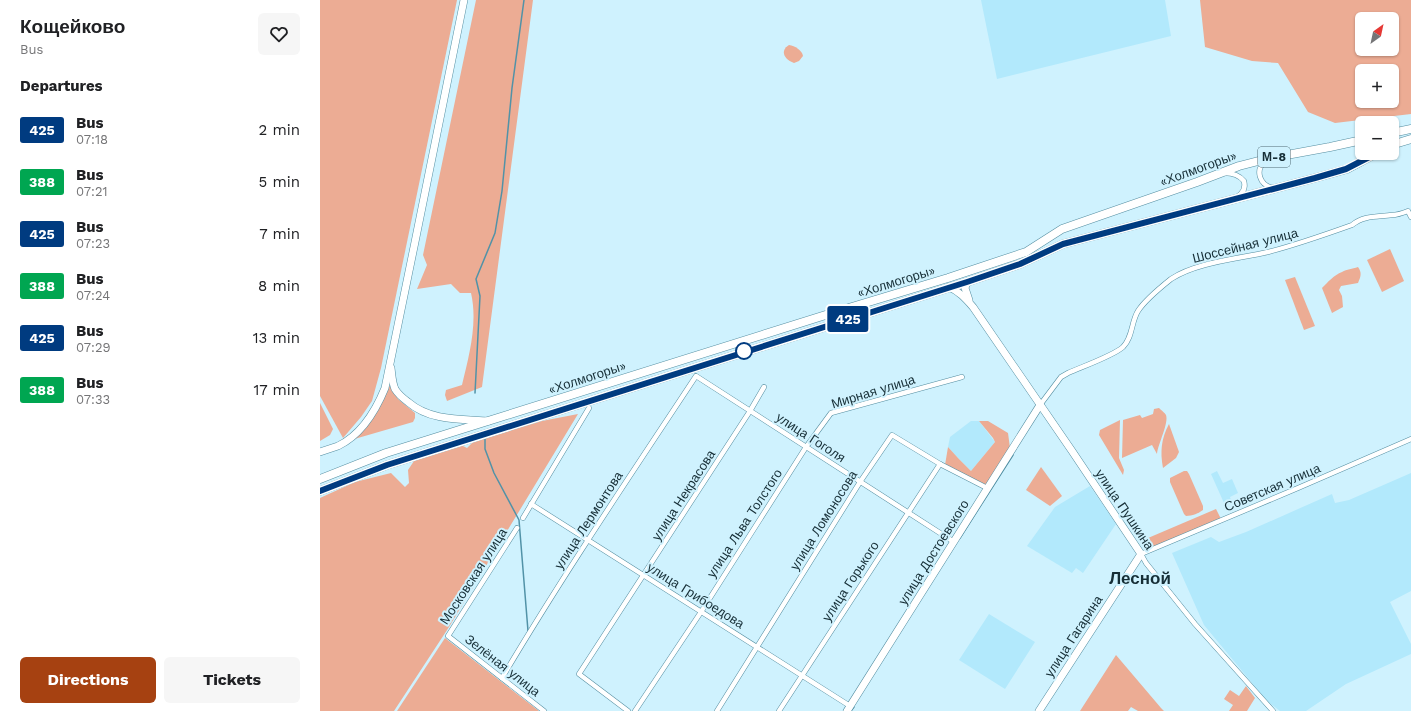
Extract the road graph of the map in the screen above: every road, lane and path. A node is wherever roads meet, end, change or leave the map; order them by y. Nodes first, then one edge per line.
1 (464, 0) edge
2 (1411, 129) edge
3 (1399, 132) edge
4 (1411, 140) edge
5 (1355, 141) edge
6 (1399, 143) edge
7 (1270, 158) junction
8 (1363, 160) edge
9 (1220, 173) junction
10 (1279, 188) junction
11 (1230, 200) junction
12 (1411, 216) edge
13 (967, 282) junction
14 (949, 287) junction
15 (973, 308) junction
16 (390, 362) junction
17 (696, 376) joint
18 (962, 377) dead end
19 (764, 387) dead end
20 (1040, 405) junction
21 (589, 408) dead end
22 (750, 411) junction
23 (488, 420) junction
24 (1411, 440) edge
25 (806, 447) junction
26 (320, 452) edge
27 (940, 464) junction
28 (320, 479) edge
29 (860, 482) junction
30 (987, 488) junction
31 (320, 491) edge
32 (531, 504) junction
33 (908, 513) junction
34 (523, 518) dead end
35 (517, 528) dead end
36 (588, 540) junction
37 (954, 542) junction
38 (1141, 554) junction
39 (644, 575) junction
40 (701, 612) junction
41 (448, 636) joint
42 (757, 646) junction
43 (802, 676) junction
44 (502, 678) junction
45 (848, 708) edge
46 (544, 711) edge
47 (628, 711) edge
48 (634, 711) edge
49 (717, 711) edge
50 (779, 711) edge
51 (1039, 711) edge
52 (1273, 711) edge

1 - 16 street
2 - 3 highway
4 - 6 highway
5 - 7 highway, «Холмогоры» / М-8
7 - 9 highway, «Холмогоры» / М-8
7 - 10 street
8 - 10 highway, «Холмогоры» / М-8
9 - 11 street
9 - 23 highway, «Холмогоры» / М-8
10 - 11 highway, «Холмогоры» / М-8
11 - 13 highway, «Холмогоры» / М-8
12 - 20 street, Шоссейная улица
13 - 14 highway, «Холмогоры» / М-8
13 - 15 street
14 - 15 street
14 - 31 highway, «Холмогоры» / М-8
15 - 20 street, улица Пушкина
16 - 23 street
16 - 26 street
17 - 22 street, улица Гоголя
17 - 36 street, улица Лермонтова
18 - 25 street, Мирная улица
19 - 22 street, улица Некрасова
20 - 30 street, улица Достоевского
20 - 38 street, улица Пушкина
21 - 32 street
22 - 25 street, улица Гоголя
22 - 39 street, улица Некрасова
23 - 28 highway, «Холмогоры» / М-8
24 - 38 street, Советская улица
25 - 29 street, улица Гоголя
25 - 40 street, улица Льва Толстого
27 - 29 street, улица Ломоносова
27 - 30 street, улица Ломоносова
27 - 33 street, улица Горького
29 - 33 street, улица Гоголя
29 - 42 street, улица Ломоносова
30 - 37 street, улица Достоевского
32 - 34 street
32 - 36 street, улица Грибоедова
33 - 37 street, улица Гоголя
33 - 43 street, улица Горького
35 - 41 street, Московская улица
36 - 39 street, улица Грибоедова
36 - 44 street, улица Лермонтова
37 - 45 street, улица Достоевского
38 - 51 street, улица Гагарина
38 - 52 street, улица Пушкина
39 - 40 street, улица Грибоедова
39 - 47 street, улица Некрасова
40 - 42 street, улица Грибоедова
40 - 48 street, улица Льва Толстого
41 - 44 street, Зелёная улица
42 - 43 street, улица Грибоедова
42 - 49 street, улица Ломоносова
43 - 45 street, улица Грибоедова
43 - 50 street, улица Горького
44 - 46 street, Зелёная улица

